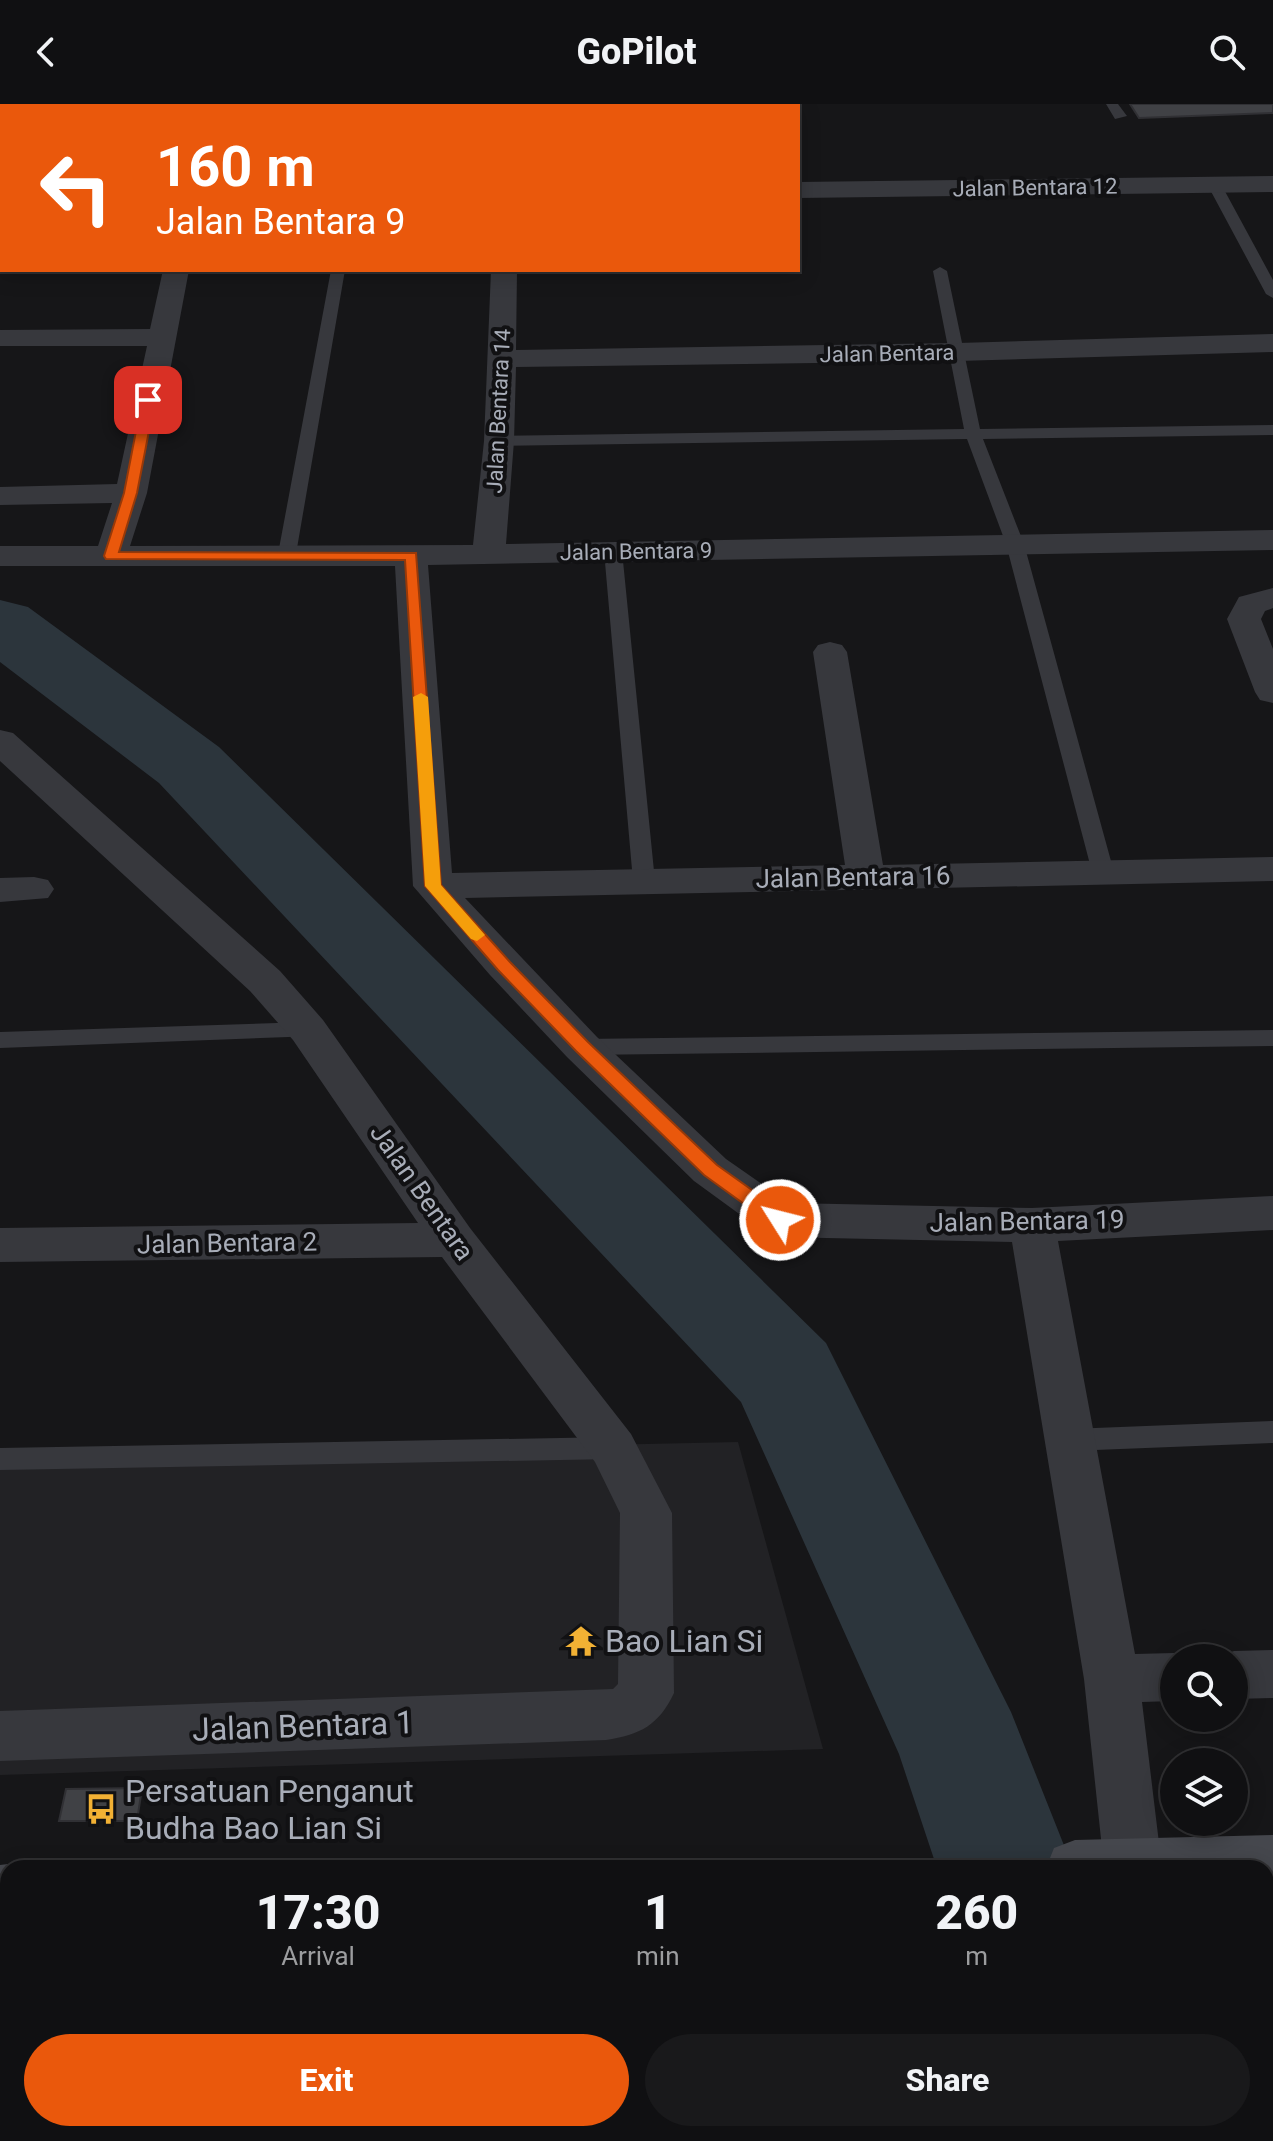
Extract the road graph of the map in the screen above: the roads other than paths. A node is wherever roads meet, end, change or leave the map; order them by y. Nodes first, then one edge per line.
1 (1214, 184) junction
2 (1273, 184) edge
3 (800, 190) edge
4 (940, 271) dead end
5 (176, 272) edge
6 (338, 272) edge
7 (504, 272) edge
8 (1273, 294) edge
9 (160, 337) junction
10 (0, 338) edge
11 (1273, 343) edge
12 (958, 352) junction
13 (501, 359) junction
14 (1273, 430) edge
15 (973, 434) junction
16 (499, 441) junction
17 (131, 493) junction
18 (0, 496) edge
19 (1273, 540) edge
20 (1015, 544) junction
21 (613, 551) junction
22 (489, 553) junction
23 (287, 554) junction
24 (0, 556) edge
25 (111, 556) junction
26 (411, 556) junction
27 (1262, 601) edge
28 (830, 652) dead end
29 (1273, 692) edge
30 (8, 756) edge
31 (1273, 869) edge
32 (1103, 872) junction
33 (866, 877) junction
34 (644, 881) junction
35 (433, 886) junction
36 (308, 1030) junction
37 (1273, 1038) edge
38 (0, 1040) edge
39 (582, 1047) junction
40 (1273, 1213) edge
41 (1032, 1225) junction
42 (454, 1240) junction
43 (0, 1245) edge
44 (1273, 1432) edge
45 (1070, 1440) junction
46 (613, 1448) junction
47 (0, 1459) edge
48 (1273, 1674) edge
49 (1248, 1675) edge
50 (1160, 1677) edge
51 (1112, 1679) junction
52 (606, 1715) joint
53 (0, 1736) edge
54 (1112, 1860) edge

1 - 2 street, Jalan Bentara 12
1 - 3 street, Jalan Bentara 12
1 - 8 lane
4 - 12 lane
5 - 9 street
6 - 23 lane
7 - 13 street, Jalan Bentara 14
9 - 10 street
9 - 17 street
11 - 12 street, Jalan Bentara
12 - 13 street, Jalan Bentara
12 - 15 lane
13 - 16 street, Jalan Bentara 14
14 - 15 lane
15 - 16 lane
15 - 20 lane
16 - 22 street, Jalan Bentara 14
17 - 18 street
17 - 25 street
19 - 20 street, Jalan Bentara 9
20 - 21 street, Jalan Bentara 9
20 - 32 lane
21 - 22 street, Jalan Bentara 9
21 - 34 lane
22 - 26 street, Jalan Bentara 9
23 - 25 street, Jalan Bentara 9
23 - 26 street, Jalan Bentara 9
24 - 25 street, Jalan Bentara 9
26 - 35 street
27 - 29 street
28 - 33 street
30 - 36 street, Jalan Bentara
31 - 32 street, Jalan Bentara 16
32 - 33 street, Jalan Bentara 16
33 - 34 street, Jalan Bentara 16
34 - 35 street, Jalan Bentara 16
35 - 39 street
36 - 38 lane
36 - 42 street, Jalan Bentara
37 - 39 lane
39 - 41 street, Jalan Bentara 19
40 - 41 street, Jalan Bentara 19
41 - 45 street
42 - 43 street, Jalan Bentara 2
42 - 46 street, Jalan Bentara
44 - 45 lane
45 - 51 street
46 - 47 lane
46 - 52 street, Jalan Bentara
48 - 49 street
50 - 51 street
51 - 54 street
52 - 53 street, Jalan Bentara 1

